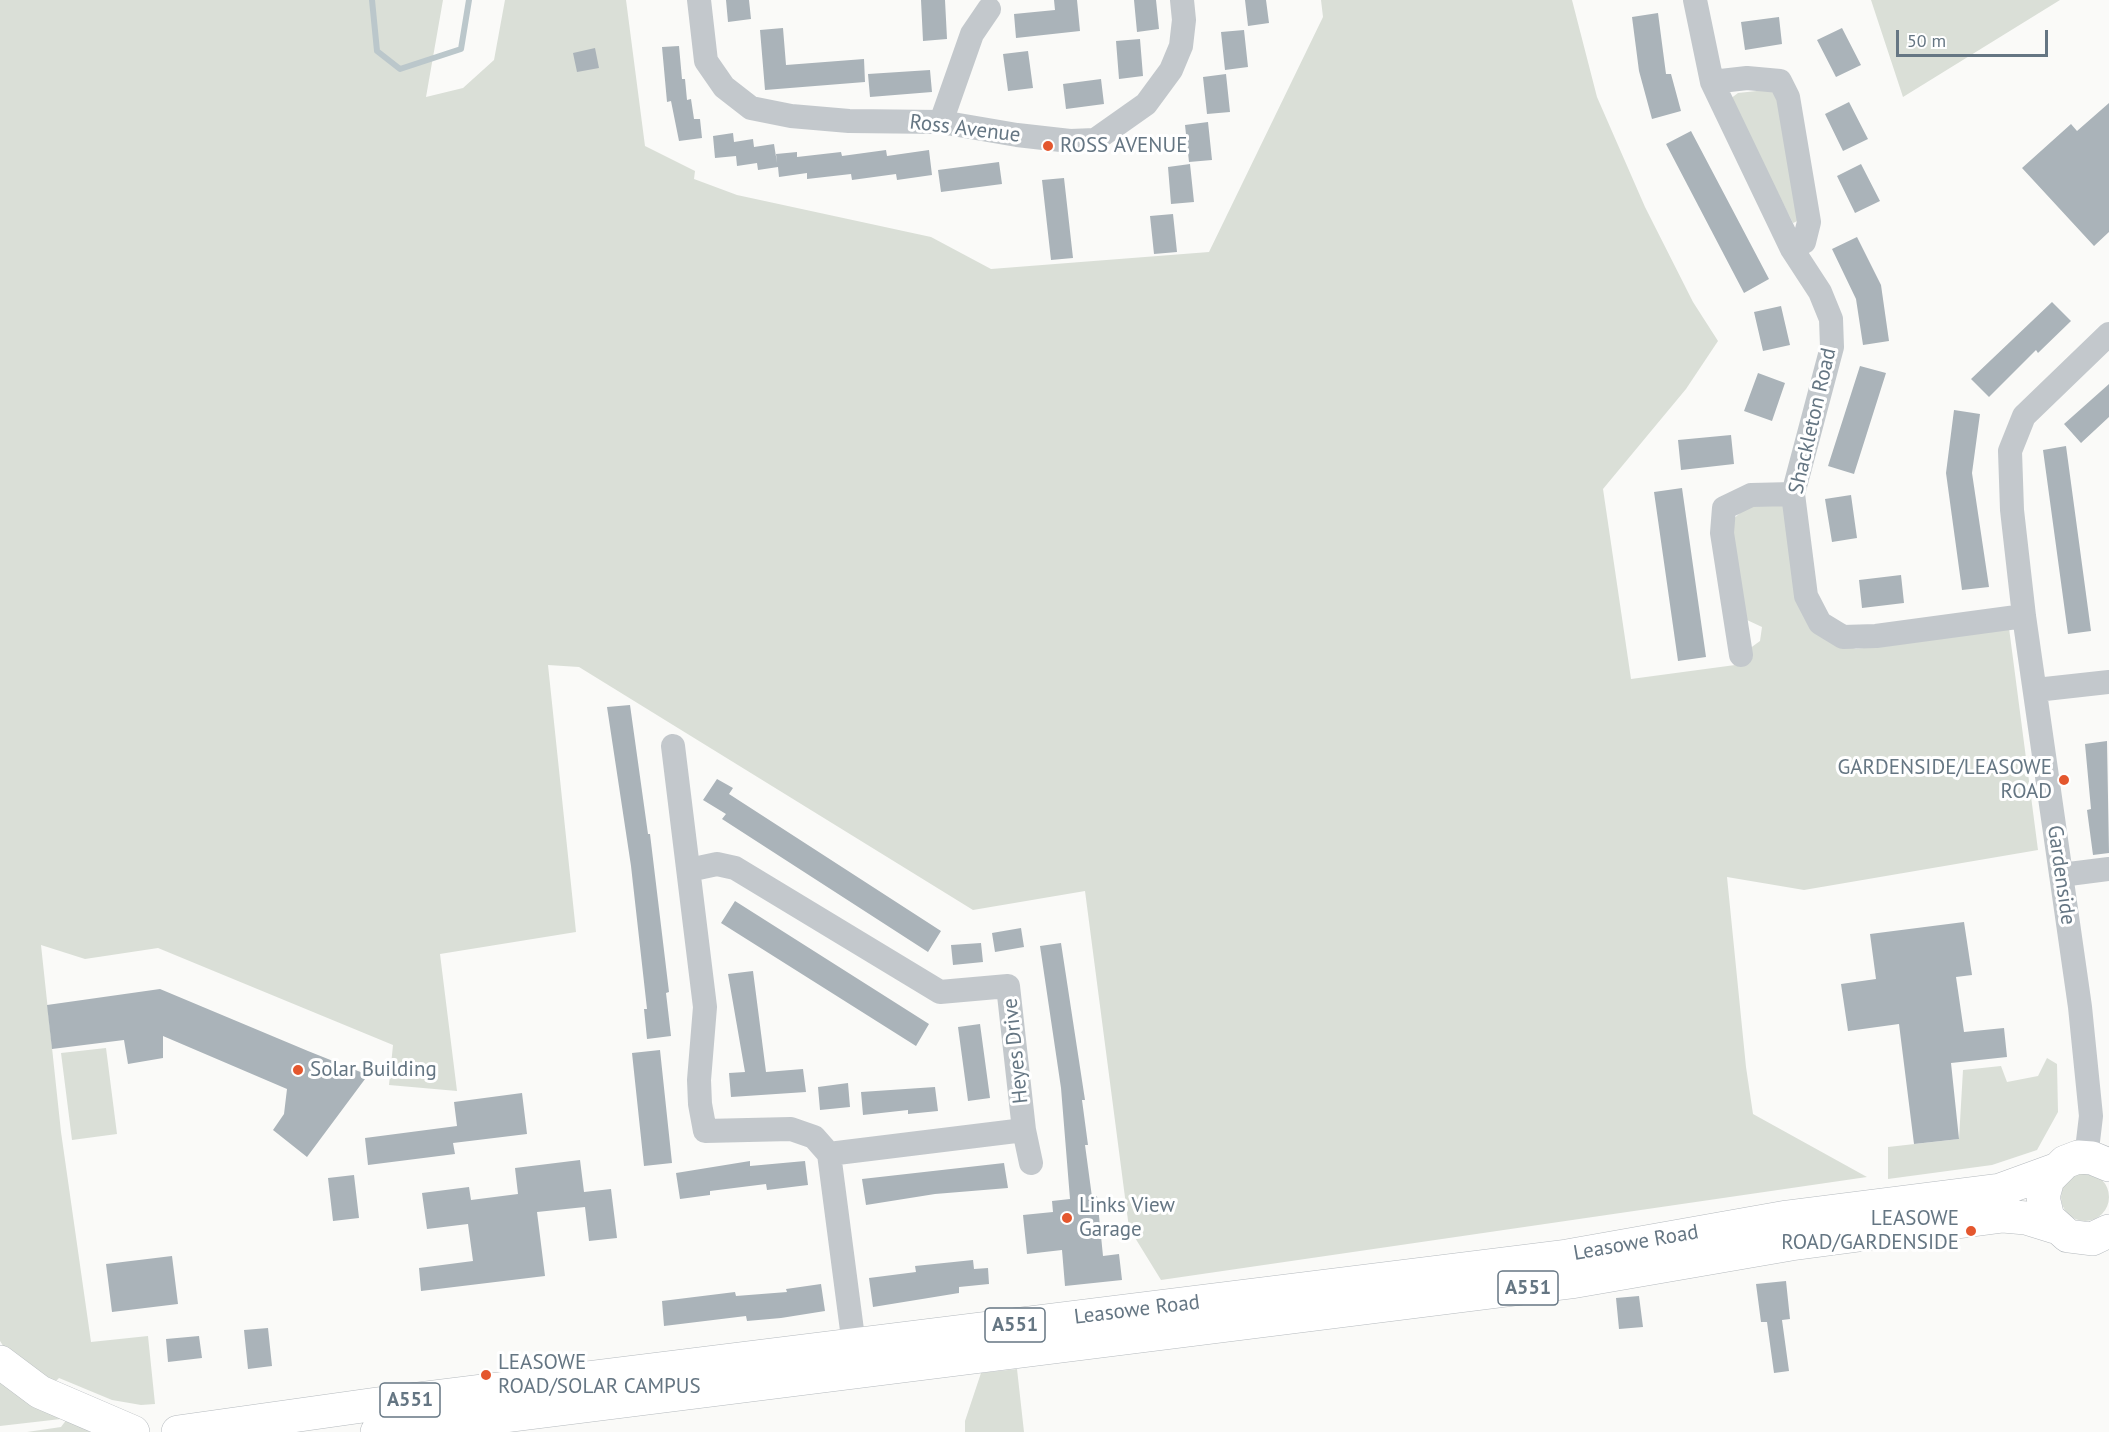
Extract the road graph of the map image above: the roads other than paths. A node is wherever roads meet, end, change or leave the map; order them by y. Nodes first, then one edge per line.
1 (699, 0) edge
2 (1182, 0) edge
3 (1695, 0) edge
4 (989, 9) dead end
5 (1712, 82) junction
6 (942, 122) junction
7 (1792, 249) junction
8 (2109, 334) edge
9 (1793, 494) junction
10 (2025, 616) junction
11 (1740, 655) dead end
12 (2109, 682) edge
13 (2036, 690) junction
14 (673, 746) dead end
15 (2109, 869) edge
16 (689, 870) junction
17 (2061, 875) junction
18 (1024, 1130) junction
19 (829, 1154) junction
20 (1032, 1162) dead end
21 (2098, 1162) edge
22 (2055, 1170) junction
23 (2055, 1227) junction
24 (2109, 1231) edge
25 (856, 1358) junction
26 (0, 1362) edge
27 (133, 1432) edge
28 (178, 1432) edge
29 (377, 1432) edge

1 - 6 street, Ross Avenue
2 - 6 street, Ross Avenue
3 - 5 street, Shackleton Road
4 - 6 street
5 - 7 street, Shackleton Road
5 - 7 street
7 - 9 street, Shackleton Road
8 - 10 street, Gardenside
9 - 10 street, Shackleton Road
9 - 11 street
10 - 13 street, Gardenside
12 - 13 street
13 - 17 street, Gardenside
14 - 16 street
15 - 17 street
16 - 18 street, Heyes Drive
16 - 19 street
17 - 21 street, Gardenside
18 - 19 street, Heyes Drive
18 - 20 street
19 - 25 street
21 - 22 main road, Leasowe Road
22 - 23 main road
22 - 25 main road, Leasowe Road / A551
23 - 24 main road, Leasowe Road
23 - 25 main road, Leasowe Road / A551
25 - 28 main road, Leasowe Road / A551
25 - 29 main road, Leasowe Road / A551
26 - 27 main road

